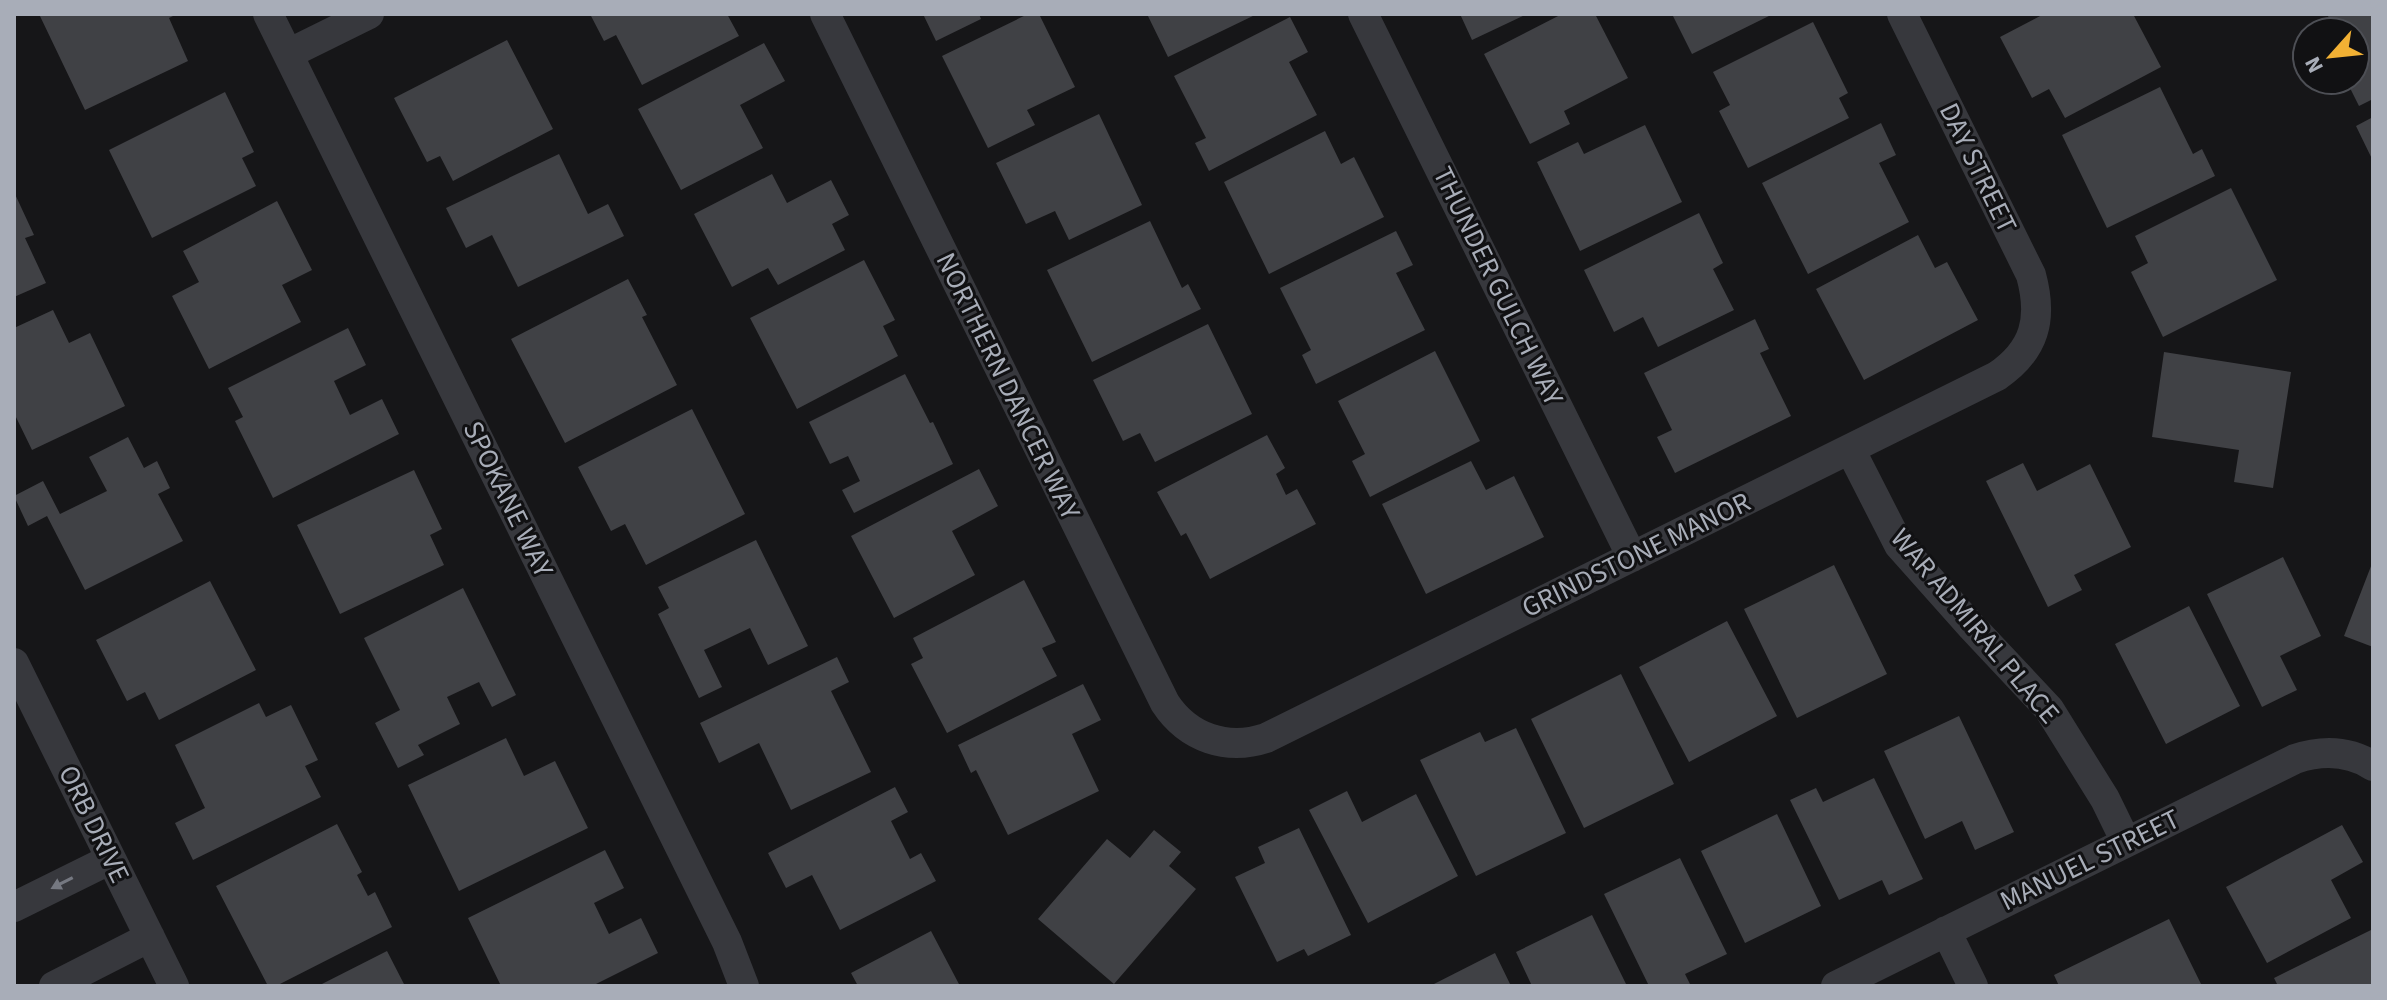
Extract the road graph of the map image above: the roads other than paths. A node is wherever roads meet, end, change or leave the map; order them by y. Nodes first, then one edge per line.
1 (268, 14) edge
2 (369, 14) edge
3 (825, 14) edge
4 (1363, 14) edge
5 (1902, 14) edge
6 (288, 54) junction
7 (2035, 326) joint
8 (1850, 449) junction
9 (1632, 557) junction
10 (14, 663) edge
11 (1212, 740) joint
12 (2361, 760) edge
13 (2126, 842) junction
14 (111, 859) junction
15 (14, 907) edge
16 (1946, 931) junction
17 (150, 937) junction
18 (738, 984) edge
19 (54, 986) edge
20 (174, 986) edge
21 (1836, 986) edge
22 (1973, 986) edge

1 - 6 street, SPOKANE WAY
2 - 6 street
3 - 11 street, NORTHERN DANCER WAY
4 - 9 street, THUNDER GULCH WAY
5 - 7 street, DAY STREET
6 - 18 street, SPOKANE WAY
7 - 8 street, GRINDSTONE MANOR
8 - 9 street, GRINDSTONE MANOR
8 - 13 street, WAR ADMIRAL PLACE
9 - 11 street, GRINDSTONE MANOR
10 - 14 street, ORB DRIVE
12 - 13 street, MANUEL STREET
13 - 16 street, MANUEL STREET
14 -> 15 street
14 - 17 street, ORB DRIVE
16 - 21 street, MANUEL STREET
16 - 22 street
17 - 19 street
17 - 20 street, ORB DRIVE

